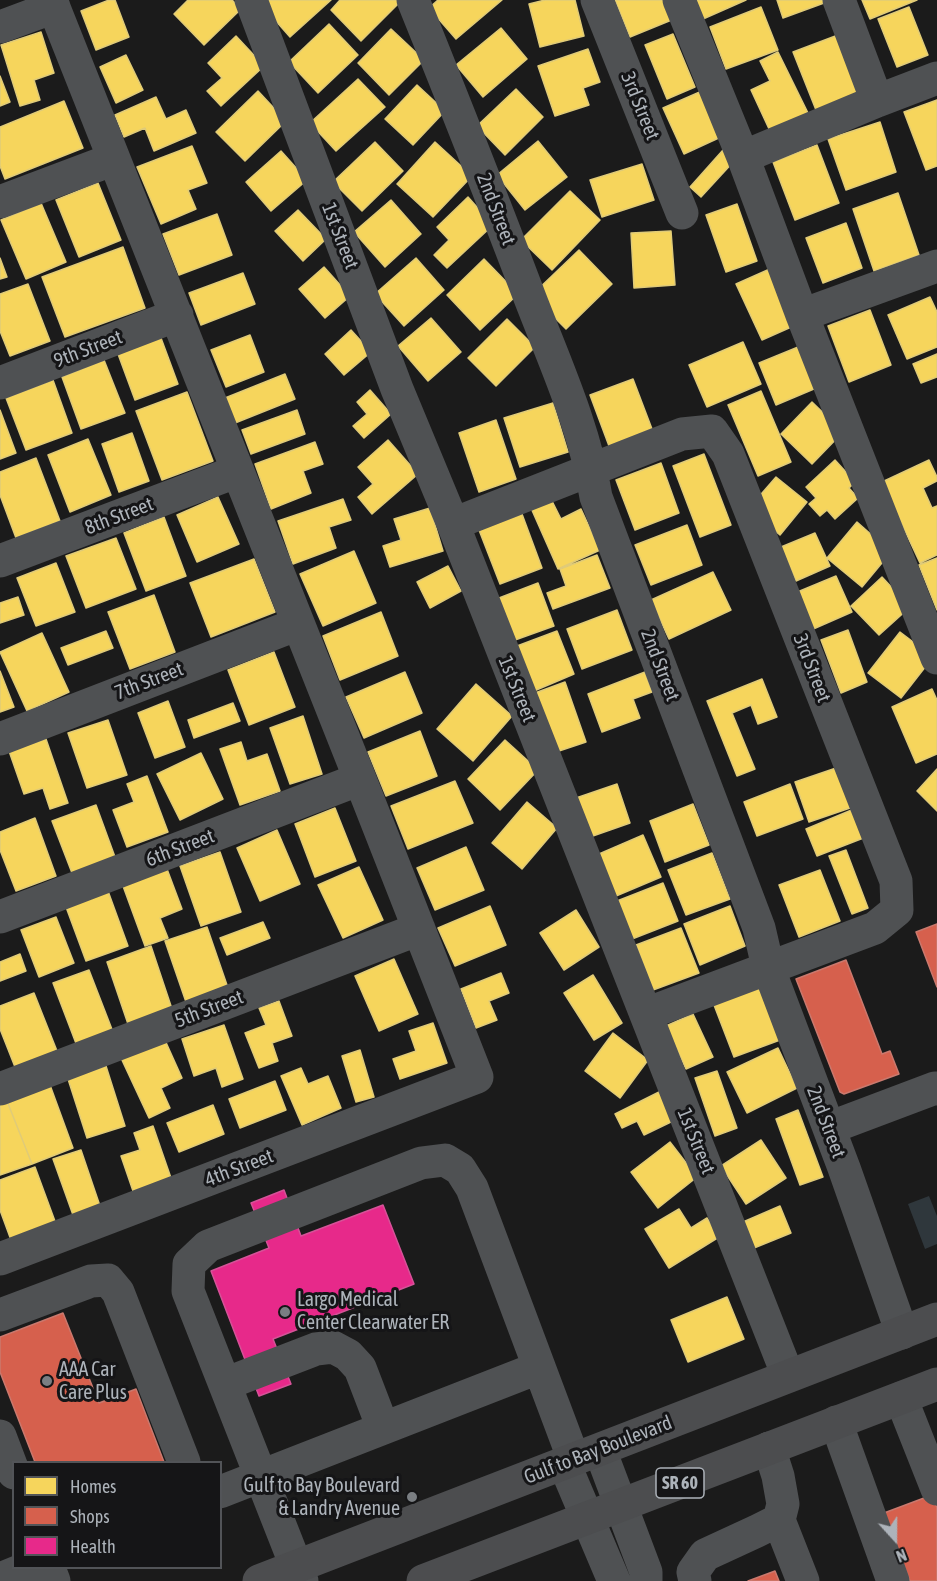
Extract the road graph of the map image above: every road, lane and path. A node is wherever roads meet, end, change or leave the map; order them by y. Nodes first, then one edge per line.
1 (251, 0) edge
2 (413, 0) edge
3 (597, 0) edge
4 (679, 0) edge
5 (839, 0) edge
6 (53, 3) edge
7 (0, 27) edge
8 (937, 78) edge
9 (877, 100) junction
10 (743, 157) junction
11 (114, 159) junction
12 (0, 202) edge
13 (682, 213) dead end
14 (937, 266) edge
15 (177, 315) junction
16 (802, 315) junction
17 (0, 382) edge
18 (592, 470) junction
19 (238, 471) junction
20 (453, 524) junction
21 (0, 561) edge
22 (298, 624) junction
23 (937, 657) edge
24 (0, 739) edge
25 (360, 778) junction
26 (0, 917) edge
27 (418, 929) junction
28 (768, 967) junction
29 (646, 1014) junction
30 (0, 1089) edge
31 (937, 1089) edge
32 (829, 1128) junction
33 (0, 1259) edge
34 (0, 1315) edge
35 (937, 1319) edge
36 (902, 1333) junction
37 (538, 1368) junction
38 (789, 1376) junction
39 (225, 1384) junction
40 (937, 1384) edge
41 (901, 1398) junction
42 (836, 1422) junction
43 (383, 1428) junction
44 (0, 1436) edge
45 (769, 1448) junction
46 (579, 1458) junction
47 (184, 1461) edge
48 (12, 1468) edge
49 (260, 1475) junction
50 (937, 1489) edge
51 (222, 1491) edge
52 (622, 1505) junction
53 (587, 1518) junction
54 (778, 1520) junction
55 (25, 1569) edge
56 (299, 1574) edge
57 (0, 1579) edge
58 (259, 1581) edge
59 (423, 1581) edge
60 (614, 1581) edge
61 (646, 1581) edge
62 (695, 1581) edge
63 (803, 1581) edge
64 (893, 1581) edge

1 - 20 street, 1st Street
2 - 18 street, 2nd Street
3 - 13 street, 3rd Street
4 - 10 street
5 - 9 street
6 - 7 street
6 - 11 street
8 - 9 street
9 - 10 street
10 - 16 street
11 - 12 street
11 - 15 street
14 - 16 street
15 - 17 street, 9th Street
15 - 19 street
16 - 23 street
18 - 20 street
18 - 28 street, 2nd Street
18 - 28 street, 3rd Street
19 - 21 street, 8th Street
19 - 22 street
20 - 29 street, 1st Street
22 - 24 street, 7th Street
22 - 25 street
25 - 26 street, 6th Street
25 - 27 street
27 - 30 street, 5th Street
27 - 33 street, 4th Street
28 - 29 street
28 - 32 street, 2nd Street
29 - 38 street, 1st Street
31 - 32 street
32 - 36 street, 2nd Street
34 - 47 street
35 - 36 main road, Gulf to Bay Boulevard
36 - 38 main road, Gulf to Bay Boulevard
37 - 39 street
37 - 43 street
37 - 46 street
38 - 46 main road, Gulf to Bay Boulevard
39 - 43 street
39 - 49 street
40 - 41 main road, SR 60
41 - 42 main road, SR 60
41 - 50 street
42 - 45 main road, SR 60
42 - 64 street
43 - 49 street
44 - 48 street
45 - 52 main road, SR 60
45 - 54 street
46 - 52 street
46 - 53 street
46 - 56 main road, Gulf to Bay Boulevard
49 - 51 street
49 - 56 street
52 - 53 main road, SR 60
52 - 61 street
53 - 59 main road, SR 60
53 - 60 street
54 - 62 street
54 - 63 street
55 - 57 street
56 - 58 main road, Gulf to Bay Boulevard

